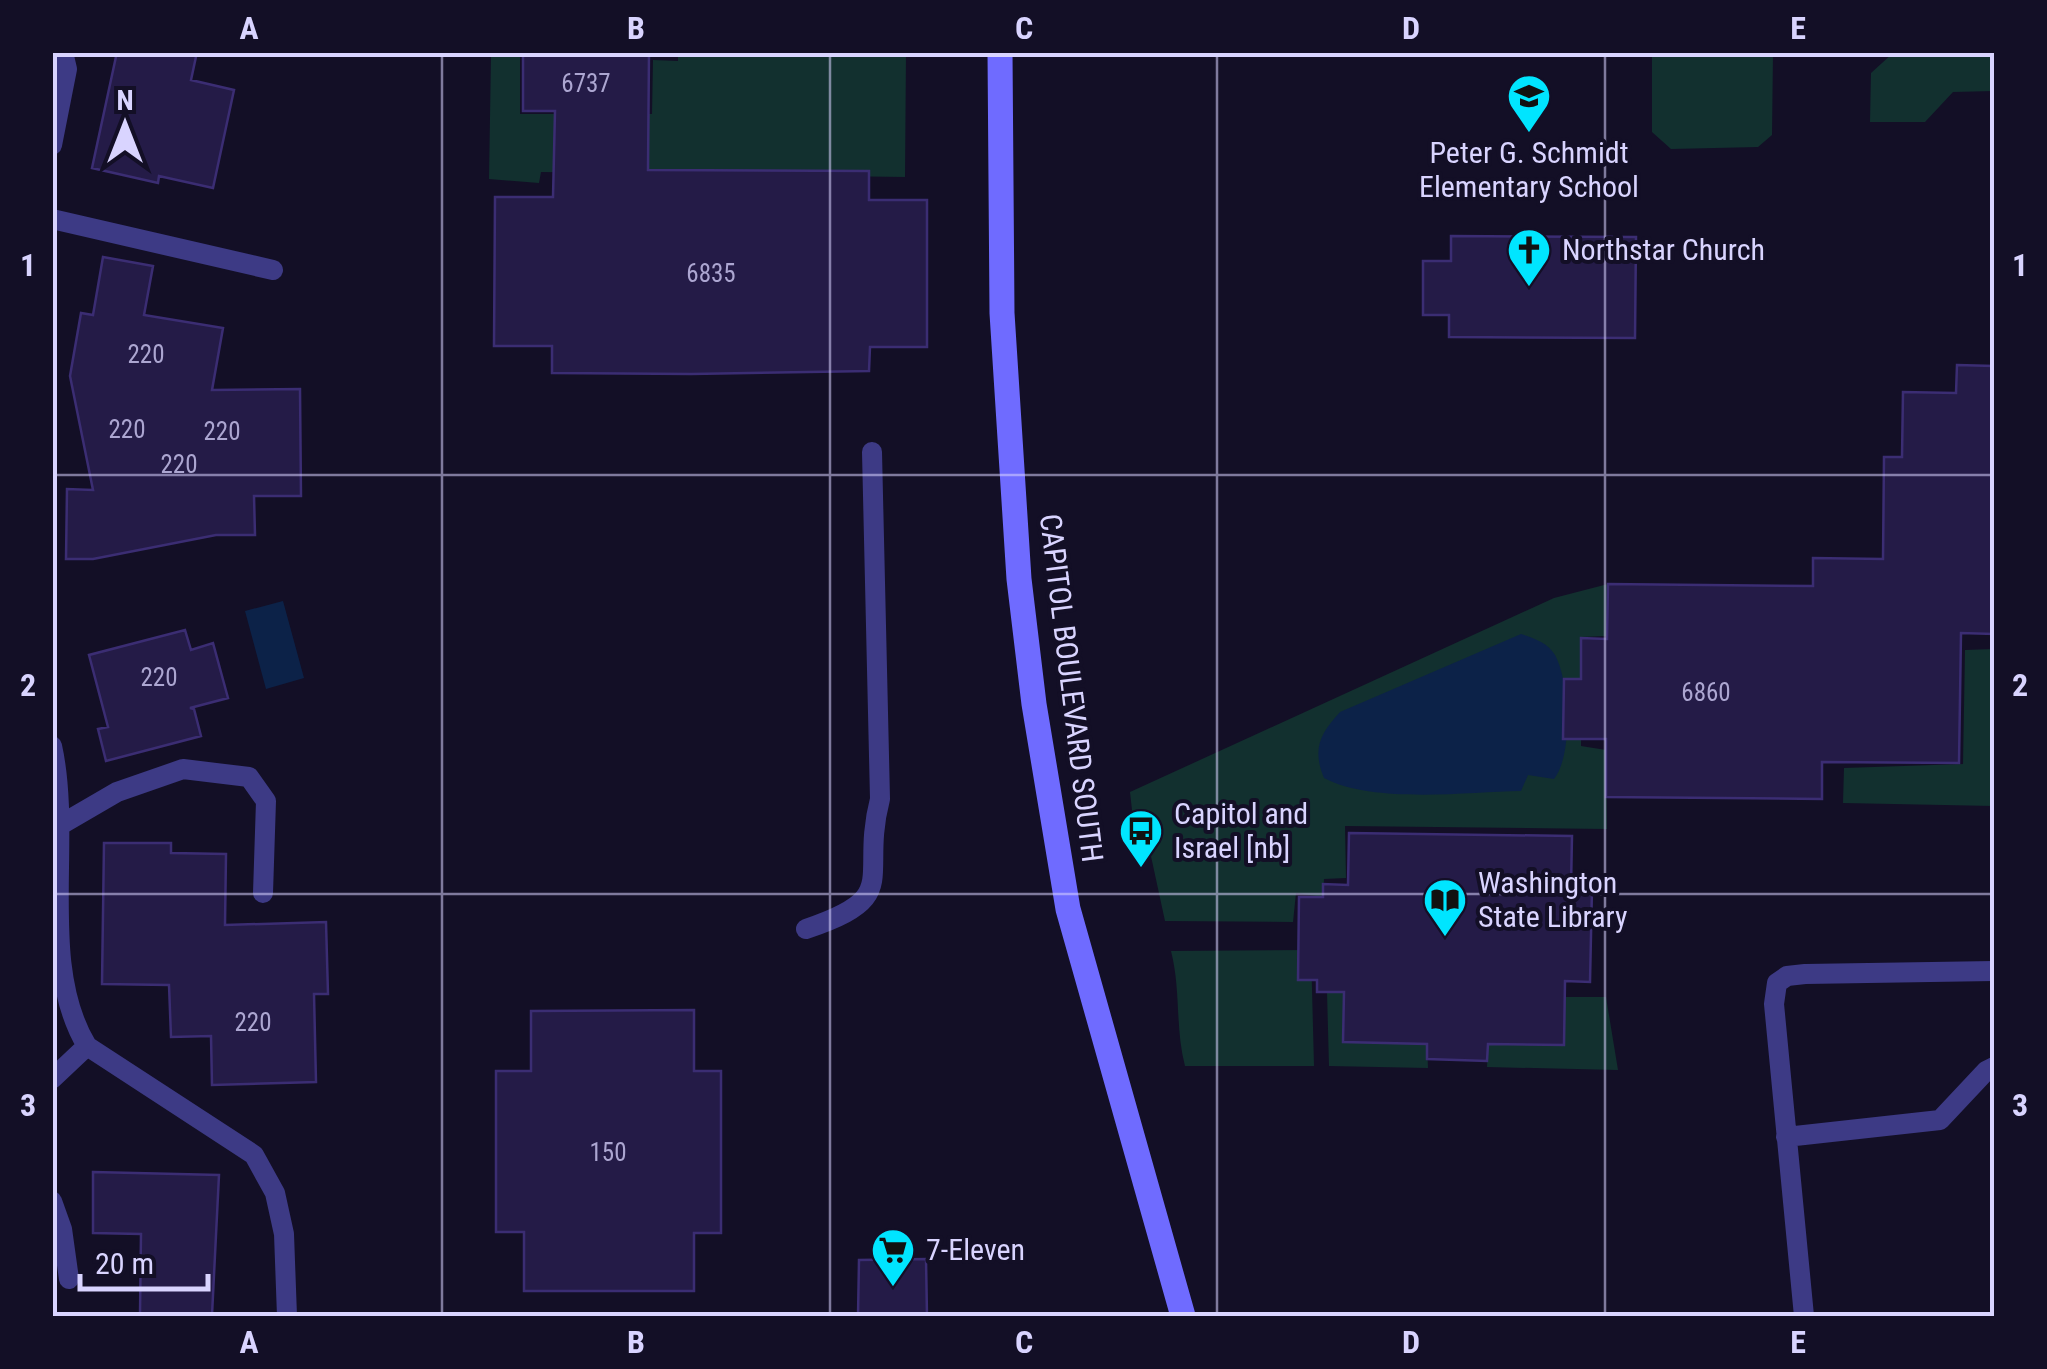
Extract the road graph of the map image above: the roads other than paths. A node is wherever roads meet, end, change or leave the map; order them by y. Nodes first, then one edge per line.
1 (63, 52) edge
2 (1000, 52) edge
3 (52, 146) edge
4 (52, 219) edge
5 (273, 270) dead end
6 (872, 452) dead end
7 (53, 750) edge
8 (62, 824) junction
9 (264, 893) dead end
10 (806, 929) dead end
11 (1994, 971) edge
12 (87, 1046) junction
13 (1994, 1067) edge
14 (52, 1080) edge
15 (1786, 1137) junction
16 (52, 1201) edge
17 (69, 1278) dead end
18 (287, 1316) edge
19 (1183, 1316) edge
20 (1804, 1316) edge

1 - 3 lane
2 - 19 main road, CAPITOL BOULEVARD SOUTH
4 - 5 lane
6 - 10 lane
7 - 8 lane
8 - 9 lane
8 - 12 lane
11 - 15 lane
12 - 14 lane
12 - 18 lane
13 - 15 lane
15 - 20 lane
16 - 17 lane

